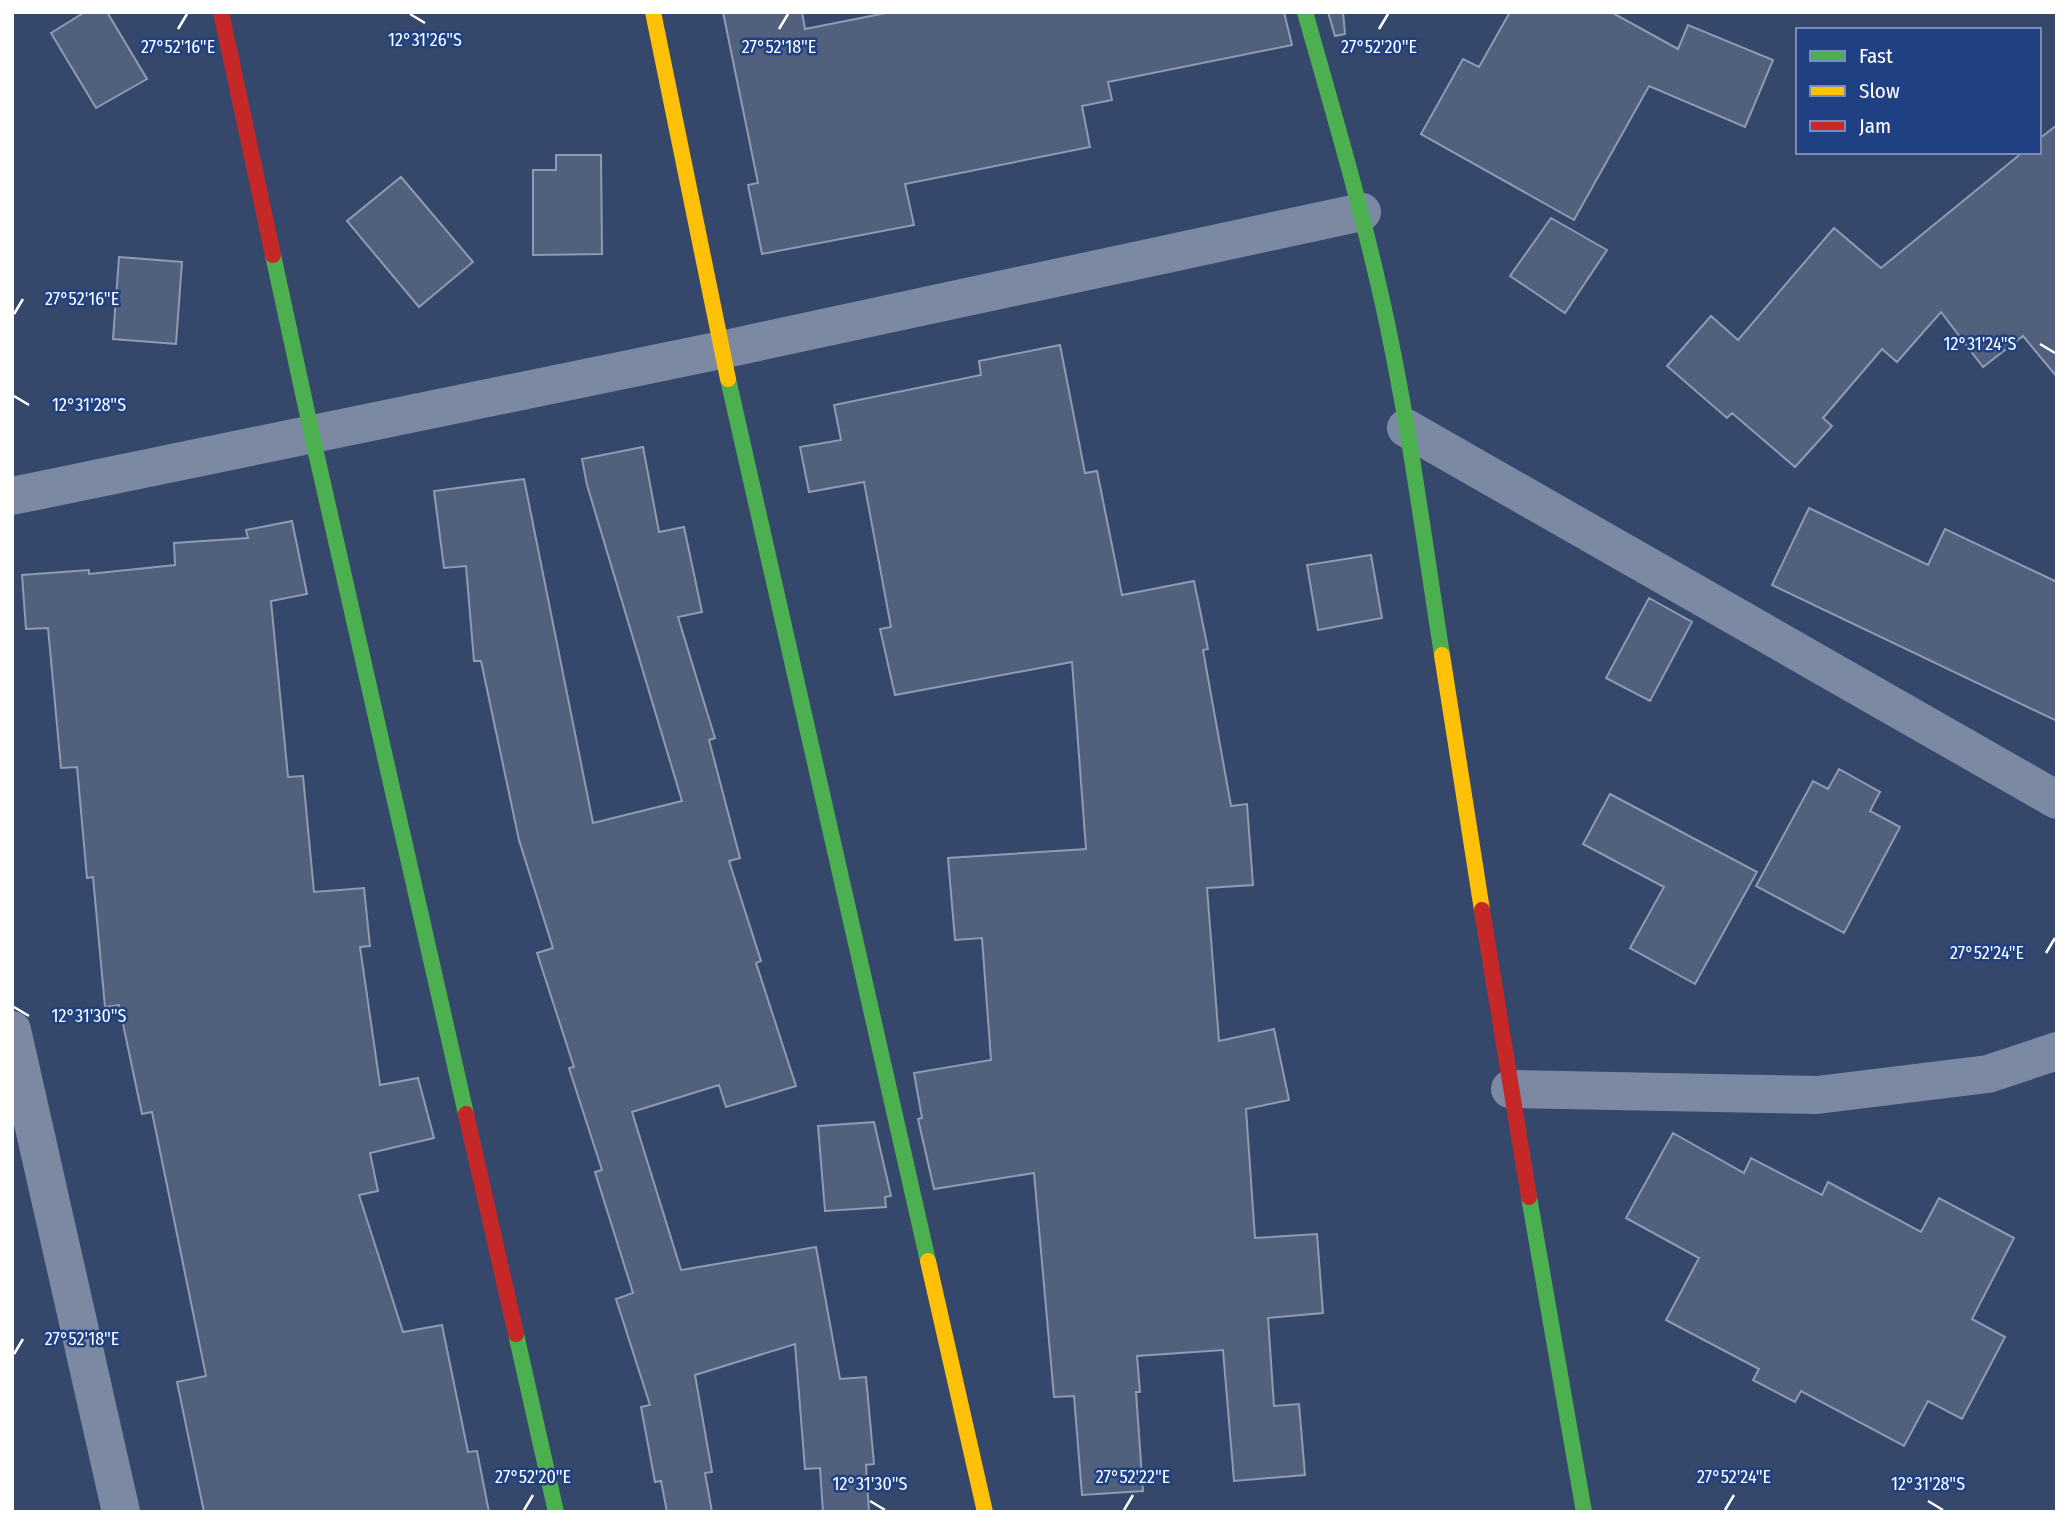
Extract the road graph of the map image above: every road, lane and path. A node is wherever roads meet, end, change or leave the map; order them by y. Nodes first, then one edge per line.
1 (221, 12) edge
2 (653, 12) edge
3 (1305, 12) edge
4 (1362, 212) junction
5 (721, 350) junction
6 (1406, 428) junction
7 (312, 435) junction
8 (12, 496) edge
9 (2057, 800) edge
10 (12, 1030) edge
11 (2057, 1051) edge
12 (1510, 1089) junction
13 (121, 1512) edge
14 (556, 1512) edge
15 (985, 1512) edge
16 (1584, 1512) edge

1 - 7 street
2 - 5 street
3 - 4 street
4 - 5 street
4 - 6 street
5 - 7 street
5 - 15 street
6 - 9 street
6 - 12 street
7 - 8 street
7 - 14 street
10 - 13 street
11 - 12 street
12 - 16 street

